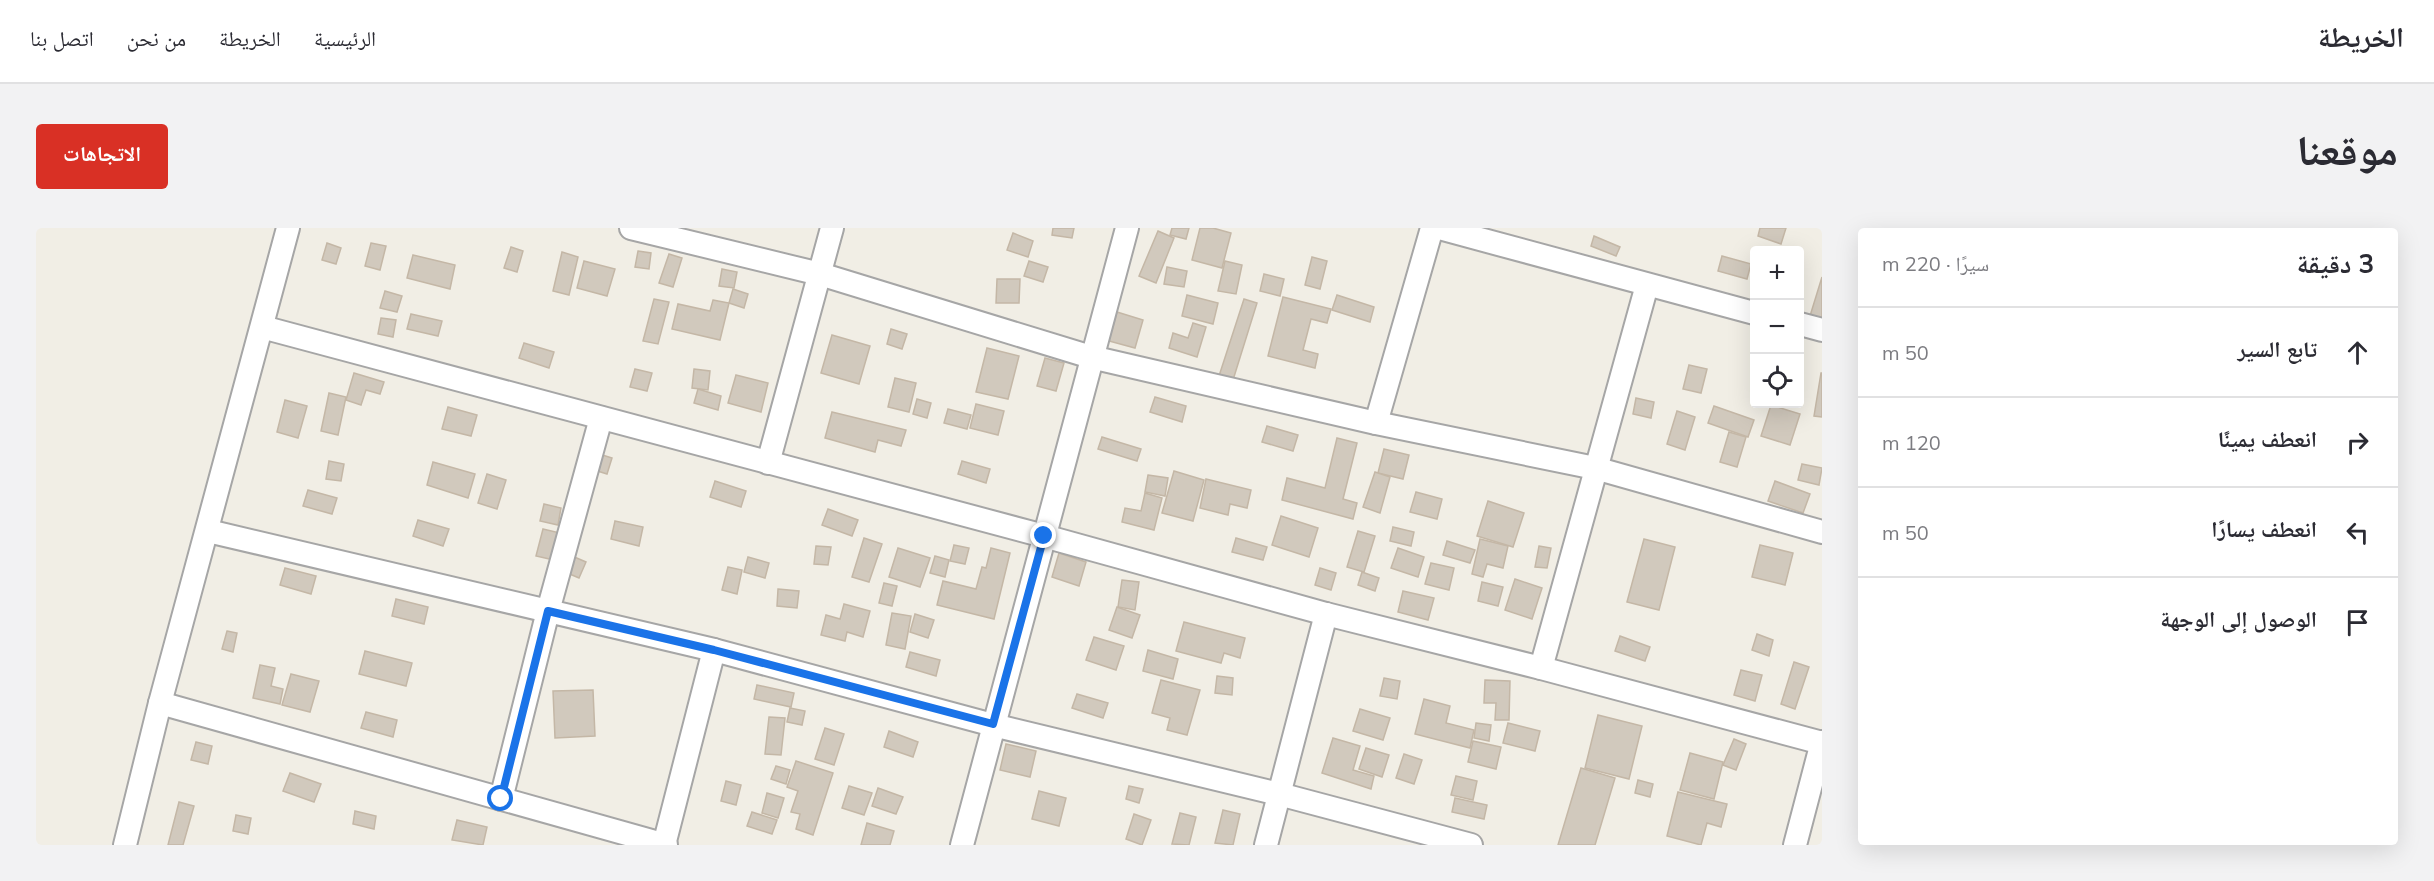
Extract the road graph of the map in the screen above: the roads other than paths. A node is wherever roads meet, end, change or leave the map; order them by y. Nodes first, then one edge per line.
1 (288, 228) edge
2 (631, 228) edge
3 (832, 228) edge
4 (1127, 228) edge
5 (1432, 228) edge
6 (1439, 228) edge
7 (820, 274) junction
8 (1647, 285) junction
9 (1750, 312) edge
10 (1804, 325) edge
11 (262, 327) junction
12 (1822, 330) edge
13 (1091, 357) junction
14 (601, 418) junction
15 (1376, 423) junction
16 (768, 463) junction
17 (1595, 468) junction
18 (208, 531) junction
19 (1822, 532) edge
20 (1044, 536) junction
21 (548, 611) junction
22 (1326, 614) junction
23 (714, 650) junction
24 (1541, 668) junction
25 (160, 703) junction
26 (993, 724) junction
27 (1822, 742) edge
28 (1279, 794) junction
29 (501, 799) junction
30 (125, 845) edge
31 (665, 845) edge
32 (962, 845) edge
33 (1266, 845) edge
34 (1471, 845) edge
35 (1795, 845) edge

1 - 11 street
2 - 7 street
3 - 7 street
4 - 13 street
5 - 15 street
6 - 8 street
7 - 13 street
7 - 16 street
8 - 9 street
8 - 17 street
10 - 12 street
11 - 14 street
11 - 18 street
13 - 15 street
13 - 20 street
14 - 16 street
14 - 21 street
15 - 17 street
16 - 20 street
17 - 19 street
17 - 24 street
18 - 21 street
18 - 25 street
20 - 22 street
20 - 26 street
21 - 23 street
21 - 29 street
22 - 24 street
22 - 28 street
23 - 26 street
23 - 31 street
24 - 27 street
25 - 29 street
25 - 30 street
26 - 28 street
26 - 32 street
27 - 35 street
28 - 33 street
28 - 34 street
29 - 31 street

